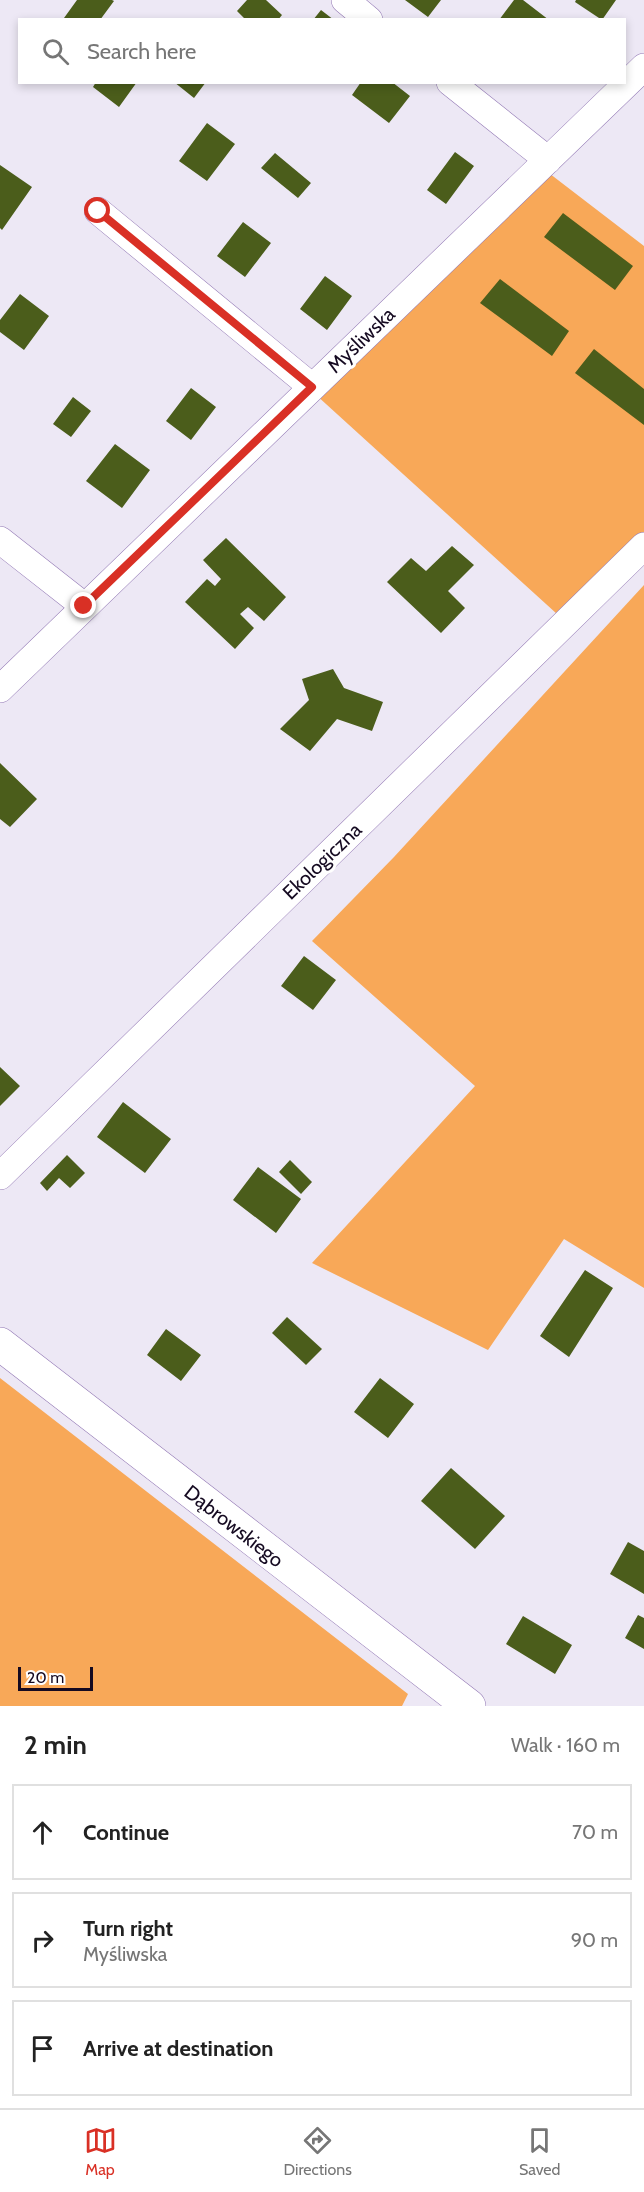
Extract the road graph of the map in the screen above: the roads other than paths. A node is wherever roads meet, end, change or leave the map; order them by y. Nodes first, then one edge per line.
1 (345, 0) edge
2 (367, 18) edge
3 (640, 79) edge
4 (453, 84) edge
5 (548, 160) junction
6 (98, 211) dead end
7 (312, 387) junction
8 (0, 540) edge
9 (644, 546) edge
10 (84, 606) junction
11 (0, 689) edge
12 (0, 1176) edge
13 (0, 1344) edge
14 (469, 1706) edge

1 - 2 street
3 - 5 street, Myśliwska
4 - 5 street
5 - 7 street, Myśliwska
6 - 7 street
7 - 10 street, Myśliwska
8 - 10 street
9 - 12 street, Ekologiczna
10 - 11 street, Myśliwska
13 - 14 street, Dąbrowskiego

